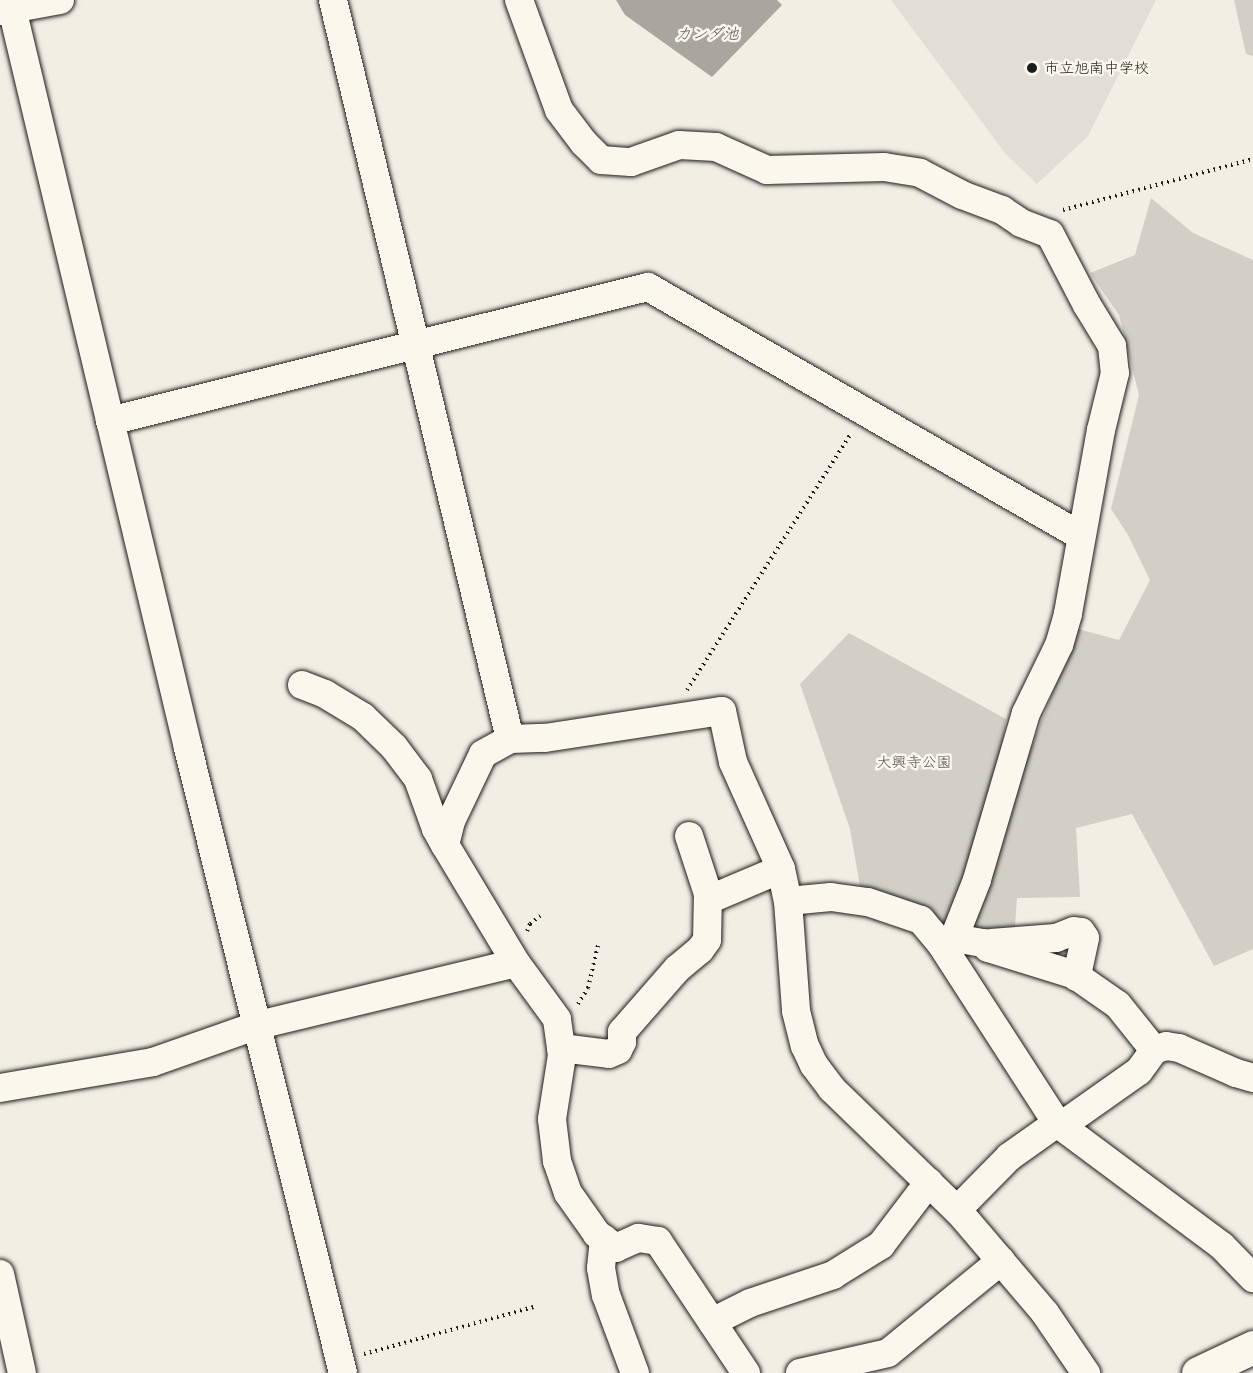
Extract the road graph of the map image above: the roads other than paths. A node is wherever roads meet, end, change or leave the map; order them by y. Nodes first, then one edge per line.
1 (60, 0) edge
2 (333, 0) edge
3 (519, 0) edge
4 (8, 7) edge
5 (415, 347) junction
6 (110, 421) junction
7 (1081, 536) junction
8 (302, 685) dead end
9 (510, 739) junction
10 (689, 836) dead end
11 (445, 844) junction
12 (781, 869) junction
13 (708, 900) junction
14 (788, 901) junction
15 (948, 941) junction
16 (983, 943) junction
17 (516, 963) junction
18 (1077, 977) junction
19 (258, 1025) junction
20 (561, 1048) junction
21 (1154, 1050) junction
22 (1253, 1078) edge
23 (0, 1088) edge
24 (1059, 1125) junction
25 (929, 1182) junction
26 (957, 1210) junction
27 (604, 1239) junction
28 (1001, 1261) junction
29 (0, 1274) edge
30 (1253, 1278) edge
31 (712, 1322) junction
32 (1253, 1347) edge
33 (341, 1367) edge
34 (22, 1373) edge
35 (635, 1373) edge
36 (746, 1373) edge
37 (800, 1373) edge
38 (1086, 1373) edge
39 (1198, 1373) edge

1 - 4 street
2 - 5 street
3 - 7 street
4 - 6 street
5 - 6 street
5 - 7 street
5 - 9 street
6 - 19 street
7 - 15 street
8 - 11 street
9 - 11 street
9 - 12 street
10 - 13 street
11 - 17 street
12 - 13 street
12 - 14 street
13 - 20 street
14 - 15 street
14 - 25 street
15 - 16 street
15 - 24 street
16 - 18 street
16 - 18 street
17 - 19 street
17 - 20 street
18 - 21 street
19 - 23 street
19 - 33 street
20 - 27 street
21 - 22 street
21 - 24 street
24 - 26 street
24 - 30 street
25 - 26 street
25 - 31 street
26 - 28 street
27 - 31 street
27 - 35 street
28 - 37 street
28 - 38 street
29 - 34 street
31 - 36 street
32 - 39 main road

